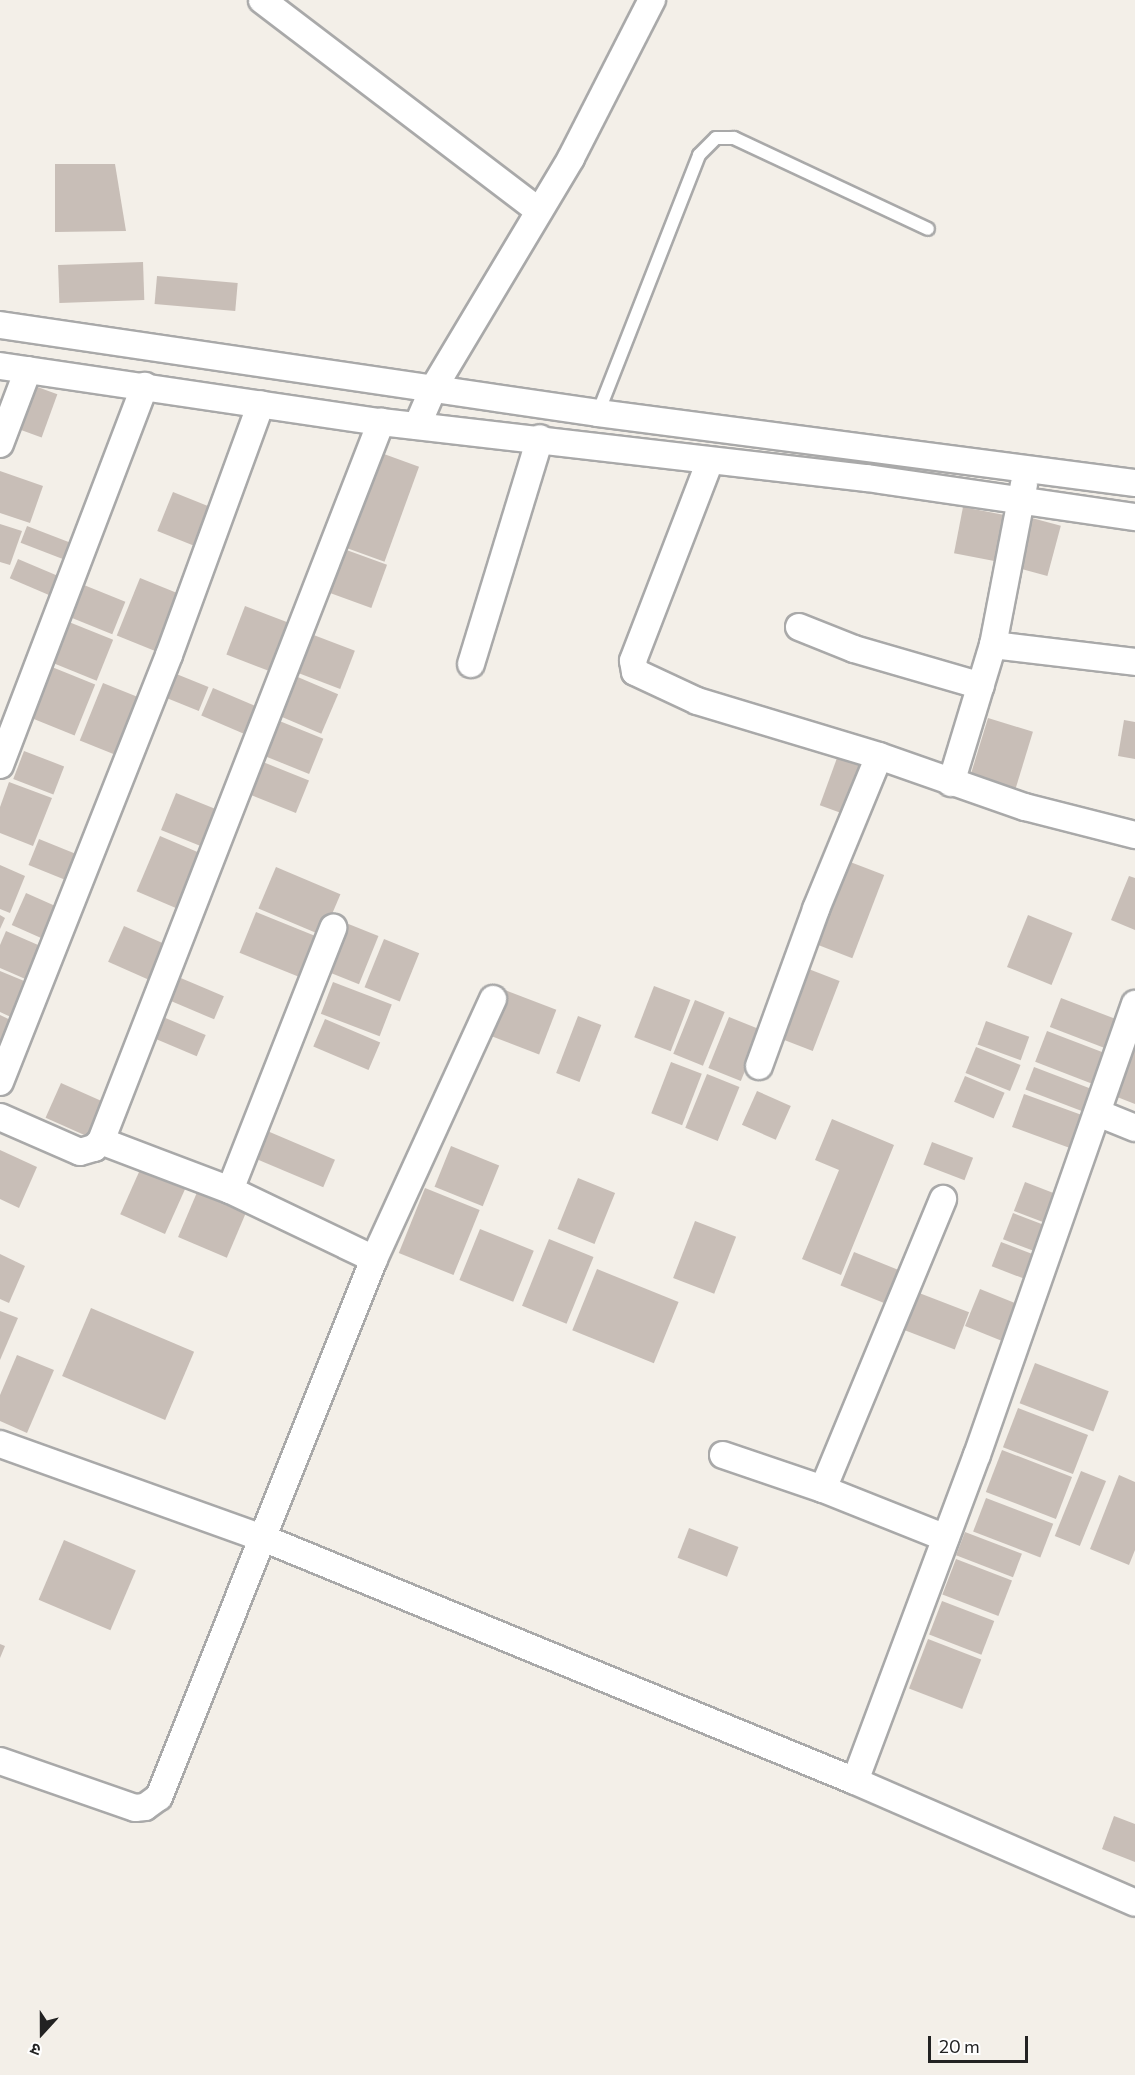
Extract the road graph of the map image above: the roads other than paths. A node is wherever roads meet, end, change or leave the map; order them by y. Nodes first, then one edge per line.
1 (262, 0) edge
2 (652, 0) edge
3 (539, 211) junction
4 (928, 229) dead end
5 (0, 325) edge
6 (0, 366) edge
7 (28, 369) junction
8 (145, 386) junction
9 (433, 389) junction
10 (261, 404) junction
11 (598, 413) junction
12 (381, 422) junction
13 (417, 426) junction
14 (540, 438) junction
15 (0, 444) edge
16 (710, 461) junction
17 (1025, 467) junction
18 (1135, 483) edge
19 (1023, 501) junction
20 (1135, 517) edge
21 (799, 627) dead end
22 (993, 645) junction
23 (1135, 662) edge
24 (471, 664) dead end
25 (981, 686) junction
26 (879, 756) junction
27 (0, 765) edge
28 (951, 783) junction
29 (1135, 835) edge
30 (333, 928) dead end
31 (493, 999) dead end
32 (1135, 1004) edge
33 (759, 1066) dead end
34 (0, 1082) edge
35 (1098, 1113) junction
36 (0, 1117) edge
37 (1135, 1128) edge
38 (100, 1141) junction
39 (230, 1190) junction
40 (943, 1199) dead end
41 (374, 1259) junction
42 (0, 1444) edge
43 (723, 1455) dead end
44 (823, 1489) junction
45 (263, 1538) junction
46 (946, 1538) junction
47 (0, 1761) edge
48 (855, 1781) junction
49 (1135, 1903) edge

1 - 3 street
2 - 3 street
3 - 9 street
4 - 11 lane
5 - 9 street
6 - 7 street
7 - 8 street
7 - 15 street
8 - 10 street
8 - 27 street
9 - 11 street
9 - 13 street
10 - 12 street
10 - 34 street
11 - 17 street
12 - 13 street
12 - 38 street
13 - 14 street
14 - 16 street
14 - 24 street
16 - 19 street
16 - 26 street
17 - 18 street
17 - 19 street
19 - 20 street
19 - 22 street
21 - 25 street
22 - 23 street
22 - 25 street
25 - 28 street
26 - 28 street
26 - 33 street
28 - 29 street
30 - 39 street
31 - 41 street
32 - 35 street
35 - 37 street
35 - 46 street
36 - 38 street
38 - 39 street
39 - 41 street
40 - 44 street
41 - 45 street
42 - 45 street
43 - 44 street
44 - 46 street
45 - 47 street
45 - 48 street
46 - 48 street
48 - 49 street

